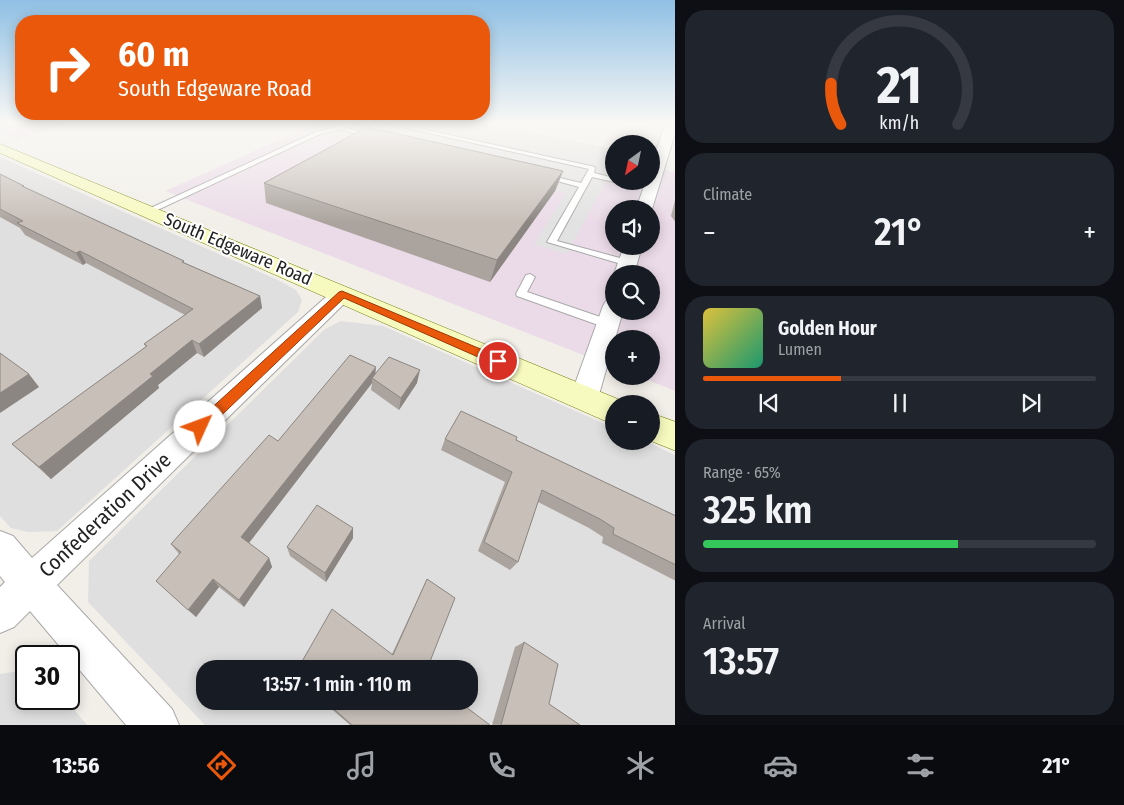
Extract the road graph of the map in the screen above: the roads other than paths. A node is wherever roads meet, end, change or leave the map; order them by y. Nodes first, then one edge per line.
1 (19, 156) edge
2 (268, 156) edge
3 (537, 156) edge
4 (534, 174) edge
5 (589, 174) junction
6 (605, 178) edge
7 (583, 186) junction
8 (148, 210) junction
9 (628, 261) edge
10 (530, 277) dead end
11 (342, 294) junction
12 (605, 314) edge
13 (609, 320) edge
14 (584, 398) junction
15 (605, 407) edge
16 (660, 430) edge
17 (675, 436) edge
18 (0, 549) edge
19 (32, 584) junction
20 (0, 613) edge
21 (156, 725) edge

1 - 8 main road, South Edgeware Road
2 - 8 lane
3 - 5 lane
4 - 7 lane
5 - 6 lane
5 - 7 lane
7 - 9 lane
8 - 11 main road, South Edgeware Road
10 - 12 lane
11 - 14 main road, South Edgeware Road
11 - 19 street, Confederation Drive
13 - 14 street
14 - 15 main road, South Edgeware Road
16 - 17 main road
18 - 19 street
19 - 20 street, Confederation Drive
19 - 21 street

